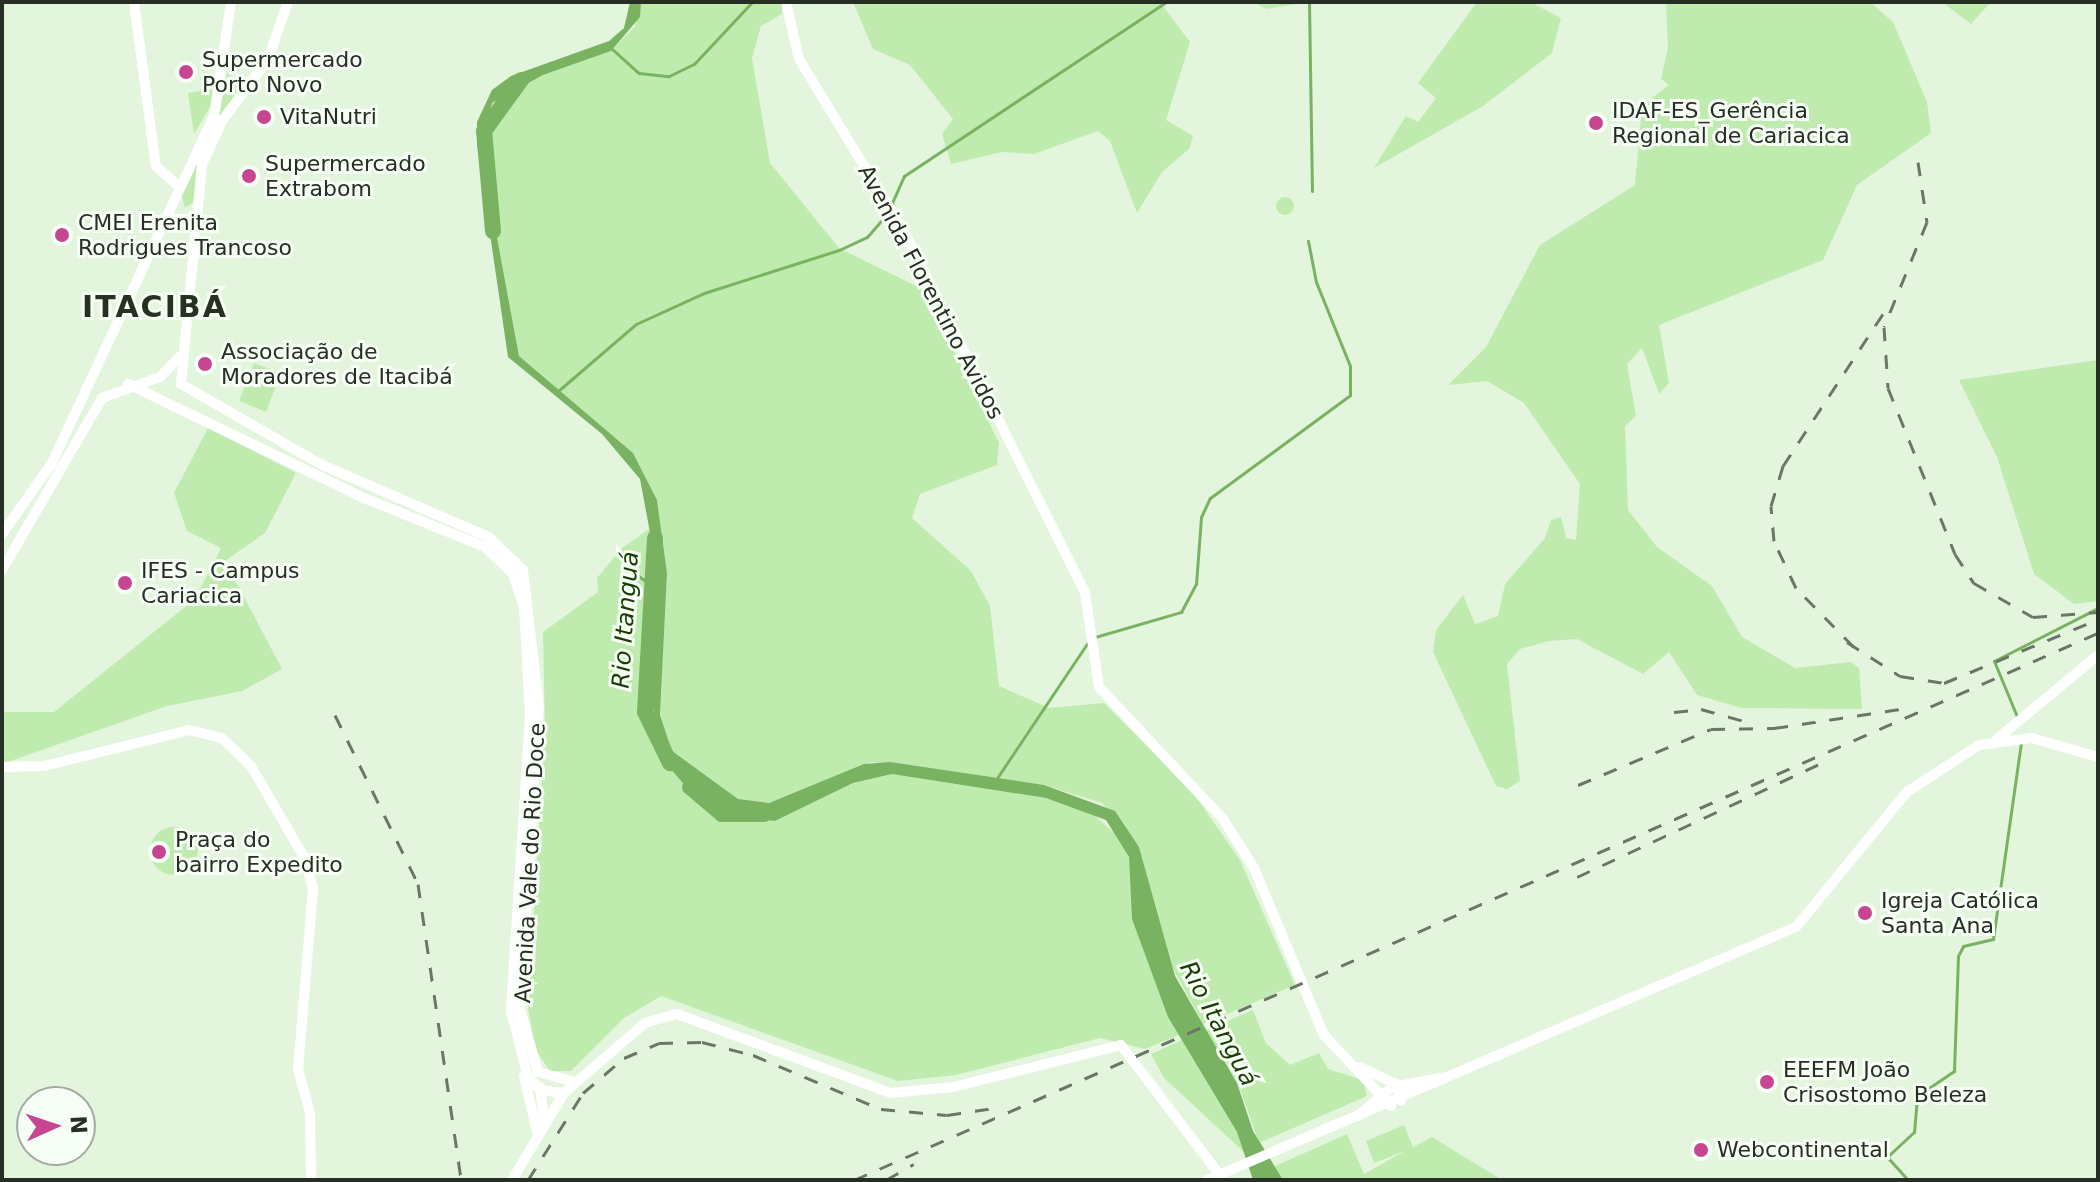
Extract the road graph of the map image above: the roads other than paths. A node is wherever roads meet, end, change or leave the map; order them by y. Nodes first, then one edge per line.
1 (134, 2) edge
2 (231, 2) edge
3 (288, 2) edge
4 (786, 2) edge
5 (174, 190) junction
6 (198, 214) junction
7 (162, 219) junction
8 (180, 356) junction
9 (128, 384) junction
10 (2, 534) edge
11 (3, 567) edge
12 (2098, 655) edge
13 (1997, 739) junction
14 (2098, 757) edge
15 (2, 767) edge
16 (1354, 1064) junction
17 (522, 1066) junction
18 (538, 1072) junction
19 (1458, 1076) junction
20 (576, 1082) junction
21 (1398, 1085) junction
22 (540, 1090) junction
23 (564, 1093) junction
24 (1379, 1097) junction
25 (1396, 1103) junction
26 (544, 1121) junction
27 (1354, 1121) junction
28 (537, 1132) junction
29 (1219, 1174) junction
30 (311, 1180) edge
31 (512, 1180) edge
32 (1207, 1180) edge

1 - 5 street
2 - 5 street
3 - 6 street, Avenida Vale do Rio Doce
4 - 16 street, Avenida Florentino Avidos
5 - 6 street
5 - 7 street
6 - 7 street
6 - 8 street, Avenida Vale do Rio Doce
7 - 10 street
8 - 9 street
8 - 18 street, Avenida Vale do Rio Doce
9 - 11 street
9 - 17 street, Avenida Vale do Rio Doce
12 - 13 street
13 - 14 street
13 - 19 street
15 - 30 street
16 - 21 street
16 - 24 street
17 - 22 street, Avenida Vale do Rio Doce
17 - 28 street
18 - 20 street
18 - 22 street
19 - 21 street
19 - 25 street
20 - 23 street
20 - 29 street
21 - 24 street
21 - 25 street
22 - 23 street
22 - 26 street
23 - 26 street
24 - 25 street
24 - 27 street
25 - 27 street
26 - 28 street
27 - 29 street
28 - 31 street
29 - 32 street

